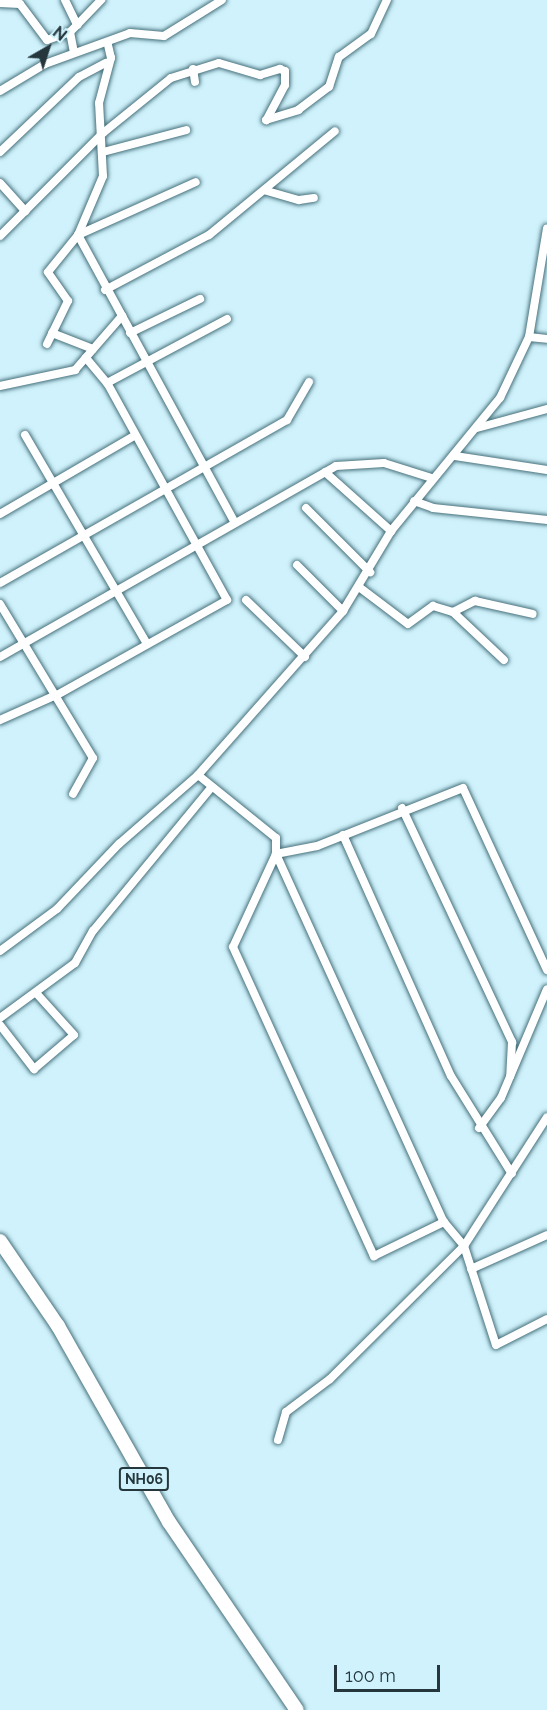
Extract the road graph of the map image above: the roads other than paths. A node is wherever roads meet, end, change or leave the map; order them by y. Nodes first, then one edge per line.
1 (65, 0) edge
2 (101, 0) edge
3 (222, 0) edge
4 (387, 0) edge
5 (0, 3) edge
6 (77, 25) junction
7 (70, 32) junction
8 (108, 45) junction
9 (74, 53) junction
10 (105, 63) junction
11 (193, 69) junction
12 (195, 82) dead end
13 (0, 92) edge
14 (186, 130) dead end
15 (335, 131) dead end
16 (103, 133) junction
17 (0, 152) edge
18 (103, 152) junction
19 (196, 182) dead end
20 (0, 183) edge
21 (267, 191) junction
22 (314, 198) dead end
23 (25, 212) junction
24 (547, 233) edge
25 (78, 235) junction
26 (0, 236) edge
27 (543, 287) edge
28 (105, 290) junction
29 (200, 299) dead end
30 (122, 316) junction
31 (227, 319) dead end
32 (52, 333) junction
33 (130, 333) junction
34 (529, 337) junction
35 (547, 339) edge
36 (47, 344) dead end
37 (93, 349) junction
38 (86, 358) junction
39 (145, 362) junction
40 (309, 382) dead end
41 (107, 383) junction
42 (0, 386) edge
43 (547, 409) edge
44 (477, 428) junction
45 (25, 435) dead end
46 (134, 436) junction
47 (455, 456) junction
48 (203, 469) junction
49 (547, 470) edge
50 (325, 472) junction
51 (432, 478) junction
52 (54, 484) junction
53 (165, 491) junction
54 (414, 501) junction
55 (306, 508) dead end
56 (0, 514) edge
57 (547, 520) edge
58 (234, 523) junction
59 (391, 531) junction
60 (84, 537) junction
61 (196, 546) junction
62 (297, 565) dead end
63 (369, 572) junction
64 (0, 584) edge
65 (360, 587) junction
66 (116, 591) junction
67 (246, 600) dead end
68 (0, 604) edge
69 (343, 611) junction
70 (453, 612) junction
71 (533, 614) dead end
72 (22, 641) junction
73 (147, 644) junction
74 (0, 657) edge
75 (305, 657) junction
76 (504, 660) dead end
77 (56, 696) junction
78 (0, 720) edge
79 (198, 775) junction
80 (210, 789) junction
81 (73, 794) dead end
82 (402, 808) junction
83 (343, 835) junction
84 (276, 854) junction
85 (0, 951) edge
86 (547, 970) edge
87 (547, 989) edge
88 (38, 995) junction
89 (0, 1018) edge
90 (0, 1025) edge
91 (510, 1076) junction
92 (547, 1117) edge
93 (479, 1128) junction
94 (512, 1174) junction
95 (444, 1222) junction
96 (547, 1235) edge
97 (0, 1241) edge
98 (464, 1246) junction
99 (471, 1269) junction
100 (547, 1319) edge
101 (278, 1440) dead end
102 (297, 1710) edge

1 - 6 street
2 - 6 street
3 - 8 street
4 - 11 street
5 - 7 street
6 - 7 street
7 - 9 street
8 - 9 street
8 - 10 street
9 - 13 street
10 - 16 street
10 - 17 street
11 - 12 street
11 - 16 street
14 - 18 street
15 - 21 street
16 - 18 street
16 - 23 street
18 - 25 street
19 - 25 street
20 - 23 street
21 - 22 street
21 - 28 street
23 - 26 street
24 - 27 street
25 - 28 street
25 - 32 street
27 - 34 street
28 - 30 street
29 - 33 street
30 - 33 street
30 - 37 street
31 - 39 street
32 - 36 street
32 - 37 street
33 - 39 street
34 - 35 street
34 - 44 street
37 - 38 street
38 - 41 street
38 - 42 street
39 - 41 street
39 - 48 street
40 - 48 street
41 - 46 street
43 - 44 street
44 - 47 street
45 - 52 street
46 - 52 street
46 - 53 street
47 - 49 street
47 - 51 street
48 - 53 street
48 - 58 street
50 - 51 street
50 - 58 street
50 - 59 street
51 - 54 street
52 - 56 street
52 - 60 street
53 - 60 street
53 - 61 street
54 - 57 street
54 - 59 street
55 - 63 street
58 - 61 street
59 - 63 street
60 - 64 street
60 - 66 street
61 - 66 street
61 - 73 street
62 - 69 street
63 - 65 street
65 - 69 street
65 - 70 street
66 - 72 street
66 - 73 street
67 - 75 street
68 - 72 street
69 - 75 street
70 - 71 street
70 - 76 street
72 - 74 street
72 - 77 street
73 - 77 street
75 - 79 street
77 - 78 street
77 - 81 street
79 - 80 street
79 - 85 street
80 - 84 street
80 - 88 street
82 - 83 street
82 - 86 street
82 - 91 street
83 - 84 street
83 - 93 street
84 - 95 street
84 - 95 street
87 - 91 street
88 - 89 street
88 - 90 street
91 - 93 street
92 - 94 street
93 - 94 street
94 - 98 street
95 - 98 street
96 - 99 street
97 - 102 main road, NH06
98 - 99 street
98 - 101 street
99 - 100 street

